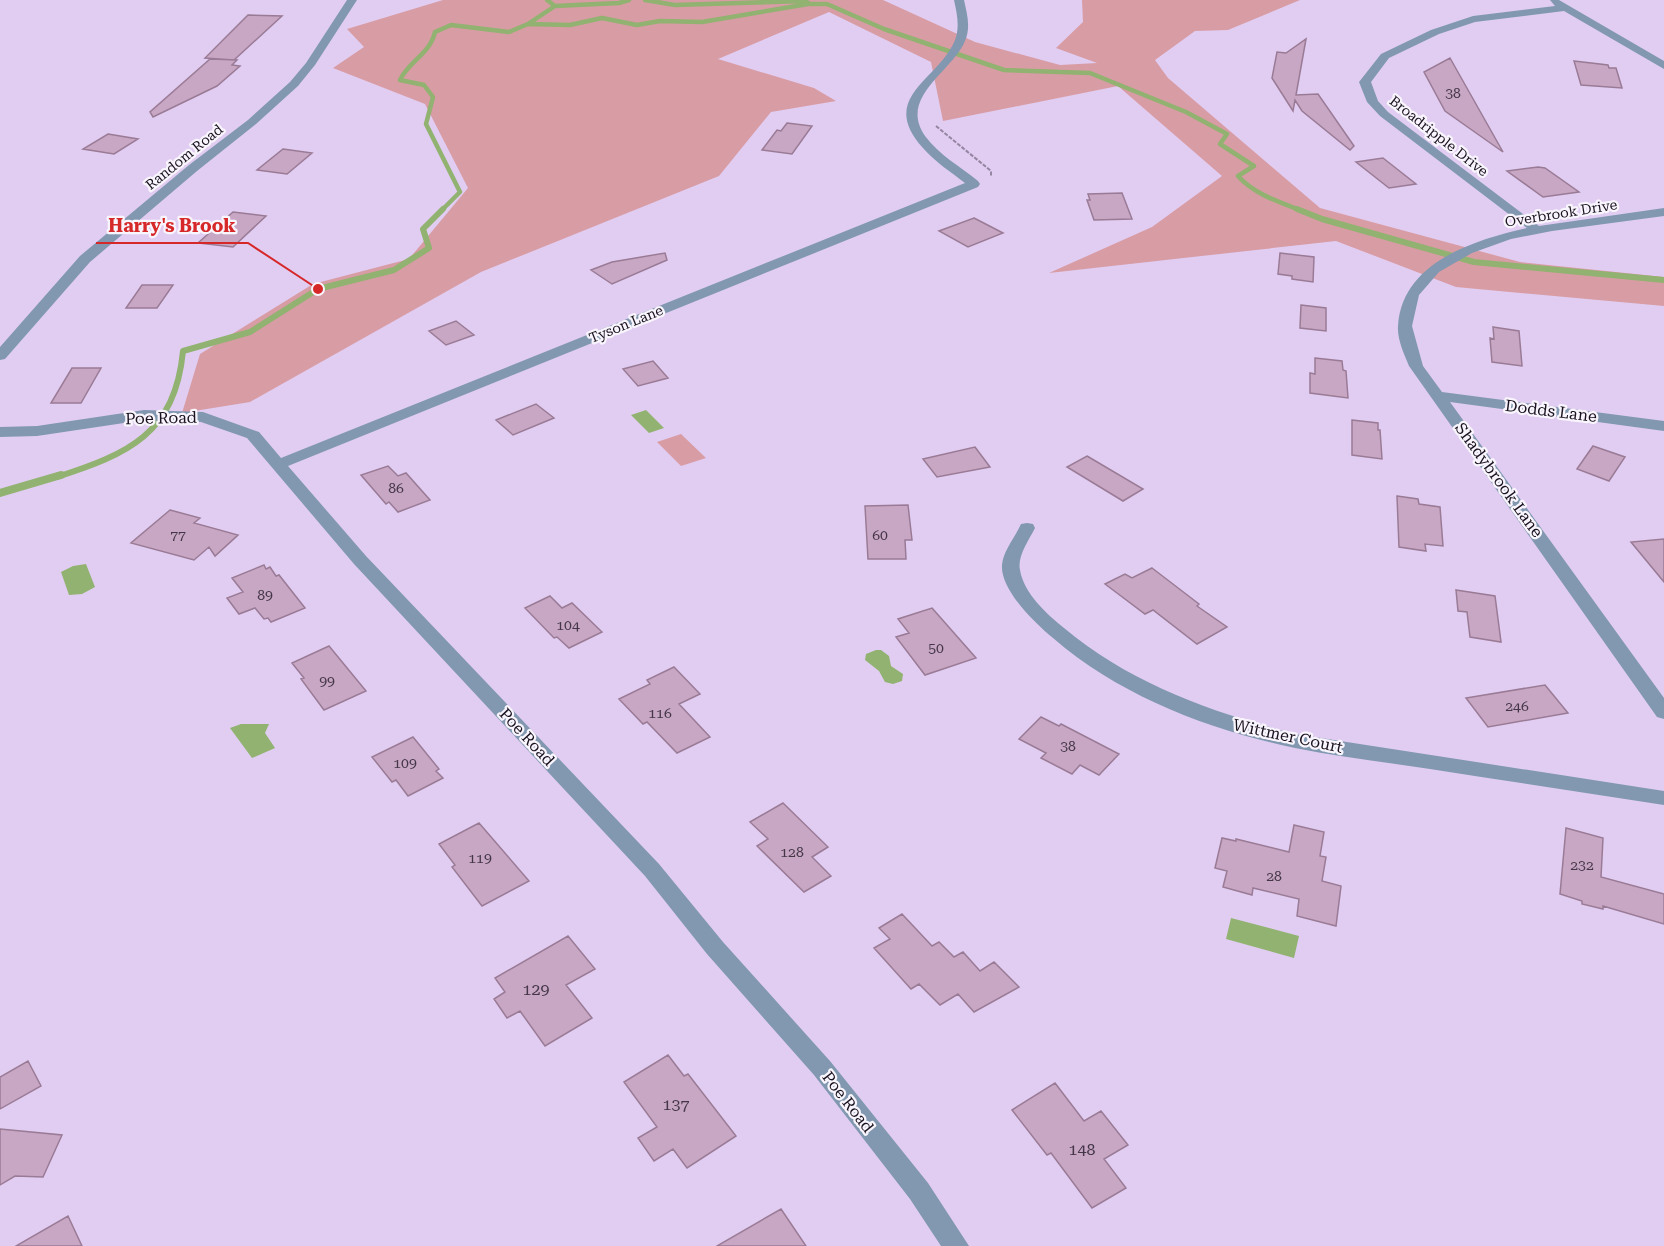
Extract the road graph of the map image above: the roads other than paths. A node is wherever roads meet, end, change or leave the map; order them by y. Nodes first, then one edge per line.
1 (351, 0) edge
2 (959, 0) edge
3 (1553, 0) edge
4 (1564, 8) junction
5 (1664, 66) edge
6 (1664, 212) edge
7 (1537, 230) junction
8 (1465, 251) joint
9 (0, 356) edge
10 (1437, 396) junction
11 (1664, 426) edge
12 (0, 432) edge
13 (279, 464) junction
14 (1027, 528) dead end
15 (1664, 712) edge
16 (1664, 798) edge
17 (956, 1246) edge

1 - 9 street, Random Road
2 - 13 street, Tyson Lane
3 - 4 street
4 - 5 street
4 - 7 street, Broadripple Drive
6 - 7 street, Overbrook Drive
7 - 8 street, Overbrook Drive
8 - 10 street, Shadybrook Lane
10 - 11 street, Dodds Lane
10 - 15 street, Shadybrook Lane
12 - 13 street, Poe Road
13 - 17 street, Poe Road
14 - 16 street, Wittmer Court

